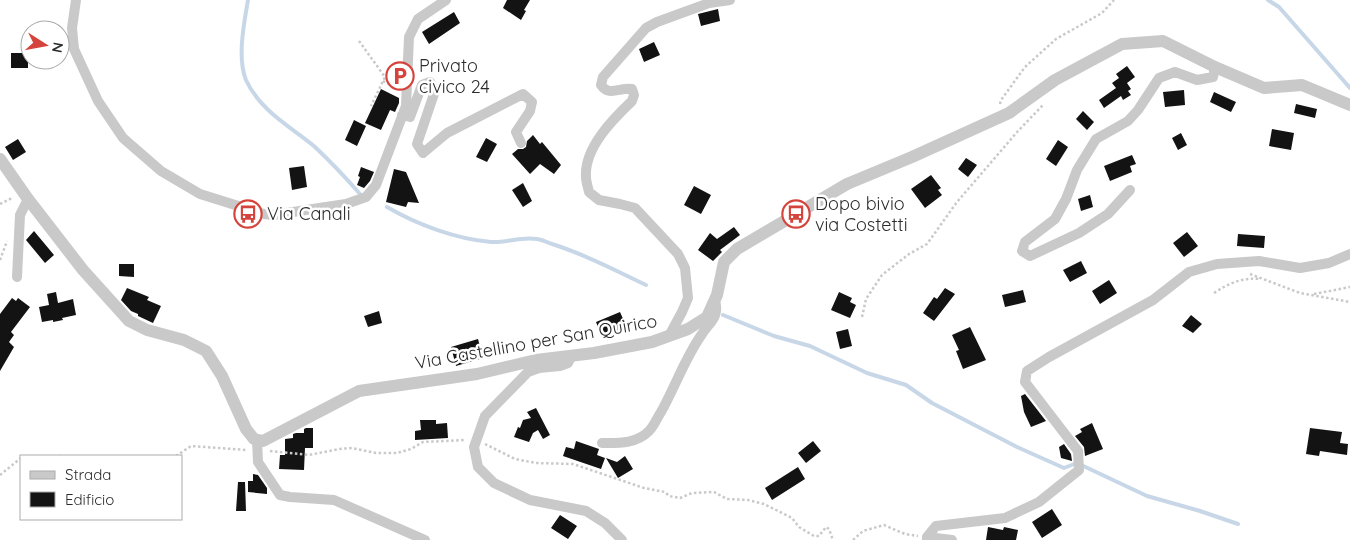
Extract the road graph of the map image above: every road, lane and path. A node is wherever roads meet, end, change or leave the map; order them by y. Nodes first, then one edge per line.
1 (76, 0) edge
2 (446, 0) edge
3 (730, 0) edge
4 (1114, 0) edge
5 (359, 41) dead end
6 (1215, 67) junction
7 (382, 81) junction
8 (406, 93) junction
9 (1045, 104) dead end
10 (1350, 105) edge
11 (371, 106) dead end
12 (402, 115) junction
13 (995, 120) junction
14 (521, 143) dead end
15 (0, 159) edge
16 (1130, 190) dead end
17 (28, 199) junction
18 (1350, 254) edge
19 (1245, 274) dead end
20 (17, 277) dead end
21 (1266, 280) junction
22 (1350, 288) edge
23 (1214, 293) dead end
24 (1312, 294) junction
25 (714, 300) junction
26 (1350, 302) edge
27 (862, 317) dead end
28 (668, 336) junction
29 (572, 355) junction
30 (476, 440) junction
31 (602, 443) dead end
32 (256, 445) junction
33 (178, 455) edge
34 (20, 459) edge
35 (0, 476) edge
36 (927, 539) edge
37 (425, 540) edge
38 (622, 540) edge
39 (833, 540) edge
40 (853, 540) edge
41 (952, 540) edge

1 - 12 street
2 - 8 street
3 - 28 street
4 - 13 path
5 - 7 path
6 - 10 street, Via Castellino per San Quirico
6 - 13 street, Via Castellino per San Quirico
6 - 16 street
7 - 8 path
7 - 11 path
8 - 12 street
9 - 27 path
12 - 14 street
13 - 25 street, Via Castellino per San Quirico
15 - 17 street
17 - 20 street
17 - 32 street
18 - 36 street
19 - 21 path
21 - 23 path
21 - 24 path
22 - 24 path
24 - 26 path
25 - 28 street, Via Castellino per San Quirico
25 - 31 street
28 - 29 street, Via Castellino per San Quirico
29 - 30 street
29 - 32 street, Via Castellino per San Quirico
30 - 32 path
30 - 38 street
30 - 39 path
32 - 33 path
32 - 37 street
34 - 35 path
36 - 40 path
36 - 41 street

